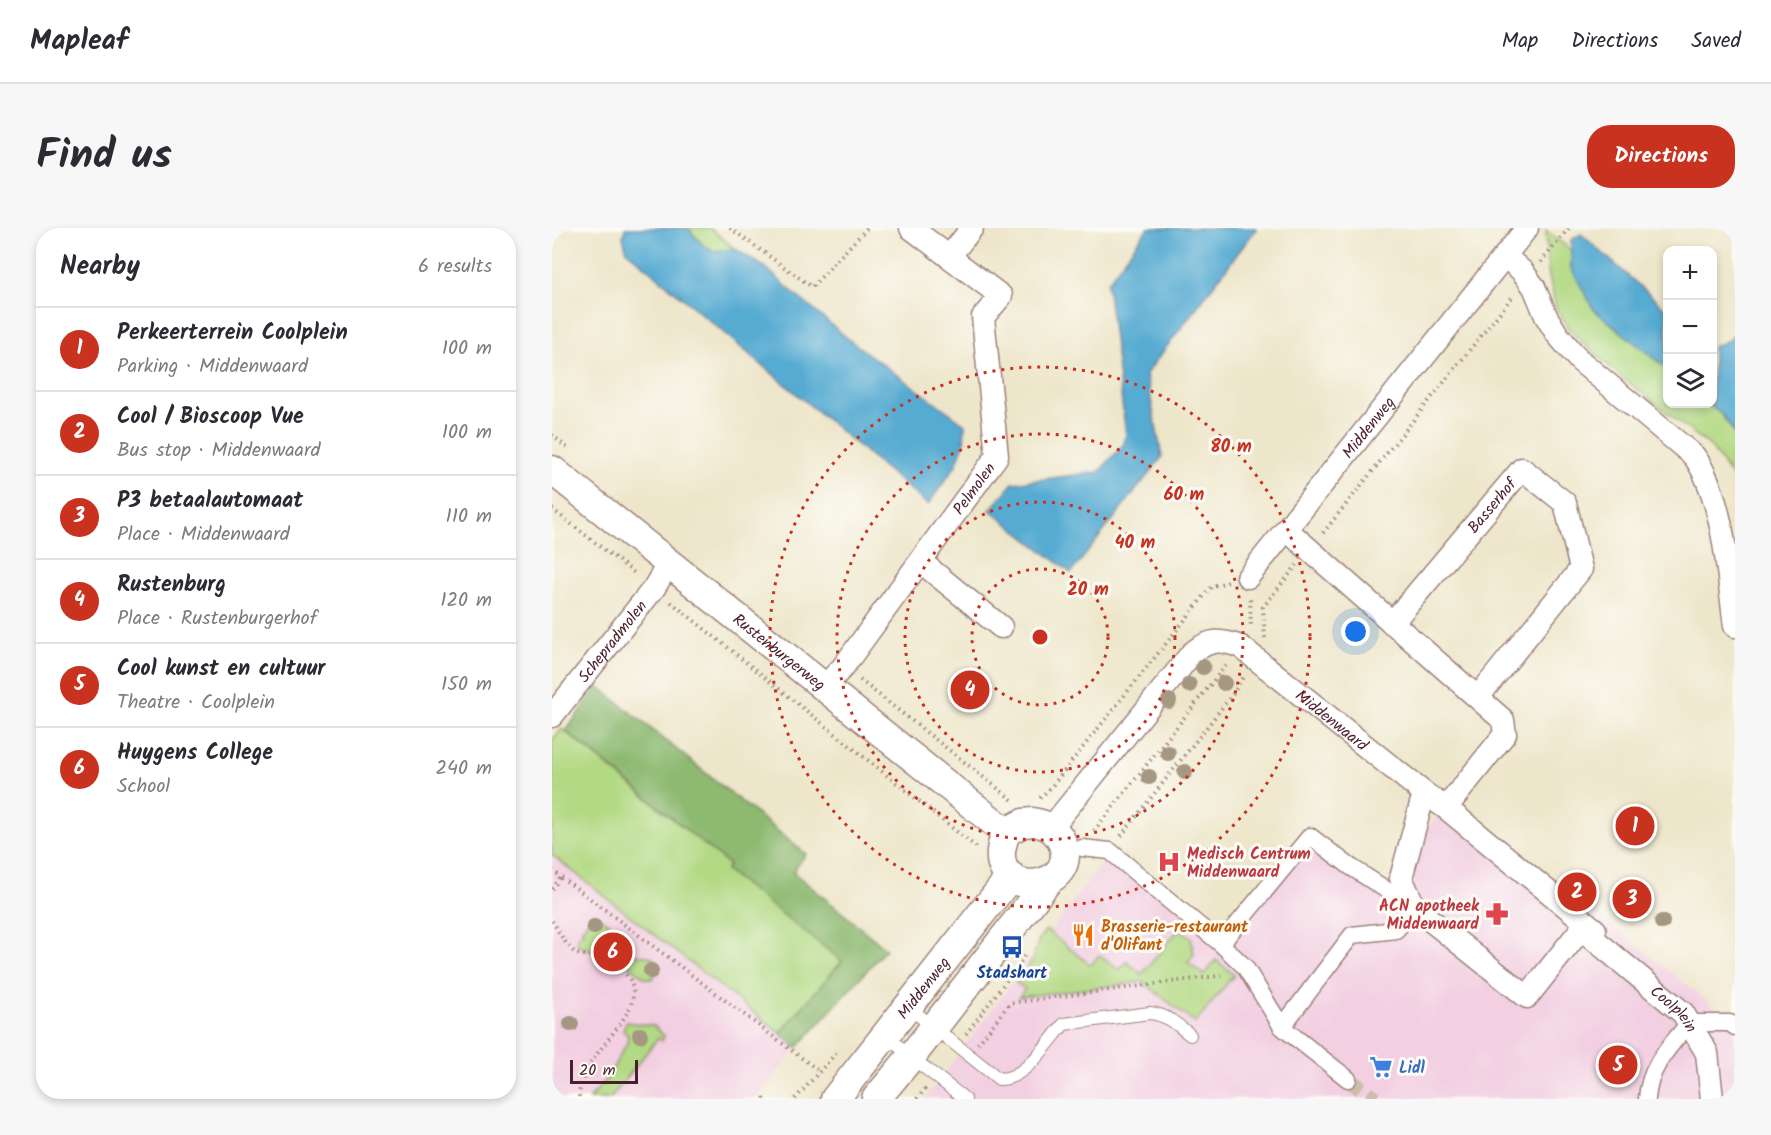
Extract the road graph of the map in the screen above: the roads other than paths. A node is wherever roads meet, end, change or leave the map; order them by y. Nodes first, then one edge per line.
1 (911, 228) edge
2 (972, 228) edge
3 (1527, 228) edge
4 (1505, 256) junction
5 (948, 257) junction
6 (552, 470) edge
7 (1287, 530) junction
8 (921, 562) junction
9 (669, 563) junction
10 (1248, 577) road end
11 (1392, 624) junction
12 (1735, 626) edge
13 (1001, 627) dead end
14 (833, 677) junction
15 (1478, 697) junction
16 (552, 716) edge
17 (1424, 793) junction
18 (1446, 808) junction
19 (1051, 828) junction
20 (1006, 832) junction
21 (1082, 848) road end
22 (1011, 876) junction
23 (1048, 881) junction
24 (1412, 902) junction
25 (1586, 923) junction
26 (1599, 943) joint
27 (1221, 944) junction
28 (907, 1006) junction
29 (1689, 1023) junction
30 (1282, 1027) junction
31 (1735, 1027) edge
32 (934, 1028) junction
33 (885, 1034) junction
34 (1190, 1035) dead end
35 (911, 1057) junction
36 (1348, 1078) tunnel mouth
37 (835, 1099) edge
38 (876, 1099) edge
39 (965, 1099) edge
40 (1647, 1099) edge
41 (1712, 1099) edge

1 - 5 street, Pelmolen
2 - 5 street
3 - 4 street, Middenweg
4 - 7 street, Middenweg
4 - 12 street
5 - 8 street, Pelmolen
6 - 9 street, Rustenburgerweg
7 - 10 street, Middenweg
7 - 11 street
8 - 13 street
8 - 14 street, Pelmolen
9 - 14 street, Rustenburgerweg
9 - 16 street, Schepradmolen
11 - 15 street
11 - 15 street, Basserhof
14 - 20 street, Rustenburgerweg
15 - 18 street
17 - 18 street, Middenwaard
17 - 19 street, Middenwaard
17 - 24 street
18 - 25 street, Middenwaard
19 - 20 street
19 - 23 street
20 - 22 street
21 - 27 street
22 - 23 street
22 - 28 street, Middenweg
23 - 32 street, Middenweg
24 - 25 street
24 - 27 street
24 - 30 street
25 - 26 street, Middenwaard
26 - 29 street, Coolplein
27 - 30 street
28 - 32 lane
28 - 33 street, Middenweg
29 - 31 street
29 - 40 street
29 - 41 street, Coolplein
30 - 36 street
32 - 34 lane
32 - 35 street, Middenweg
33 - 35 lane
33 - 37 street, Middenweg
35 - 38 street, Middenweg
35 - 39 lane

